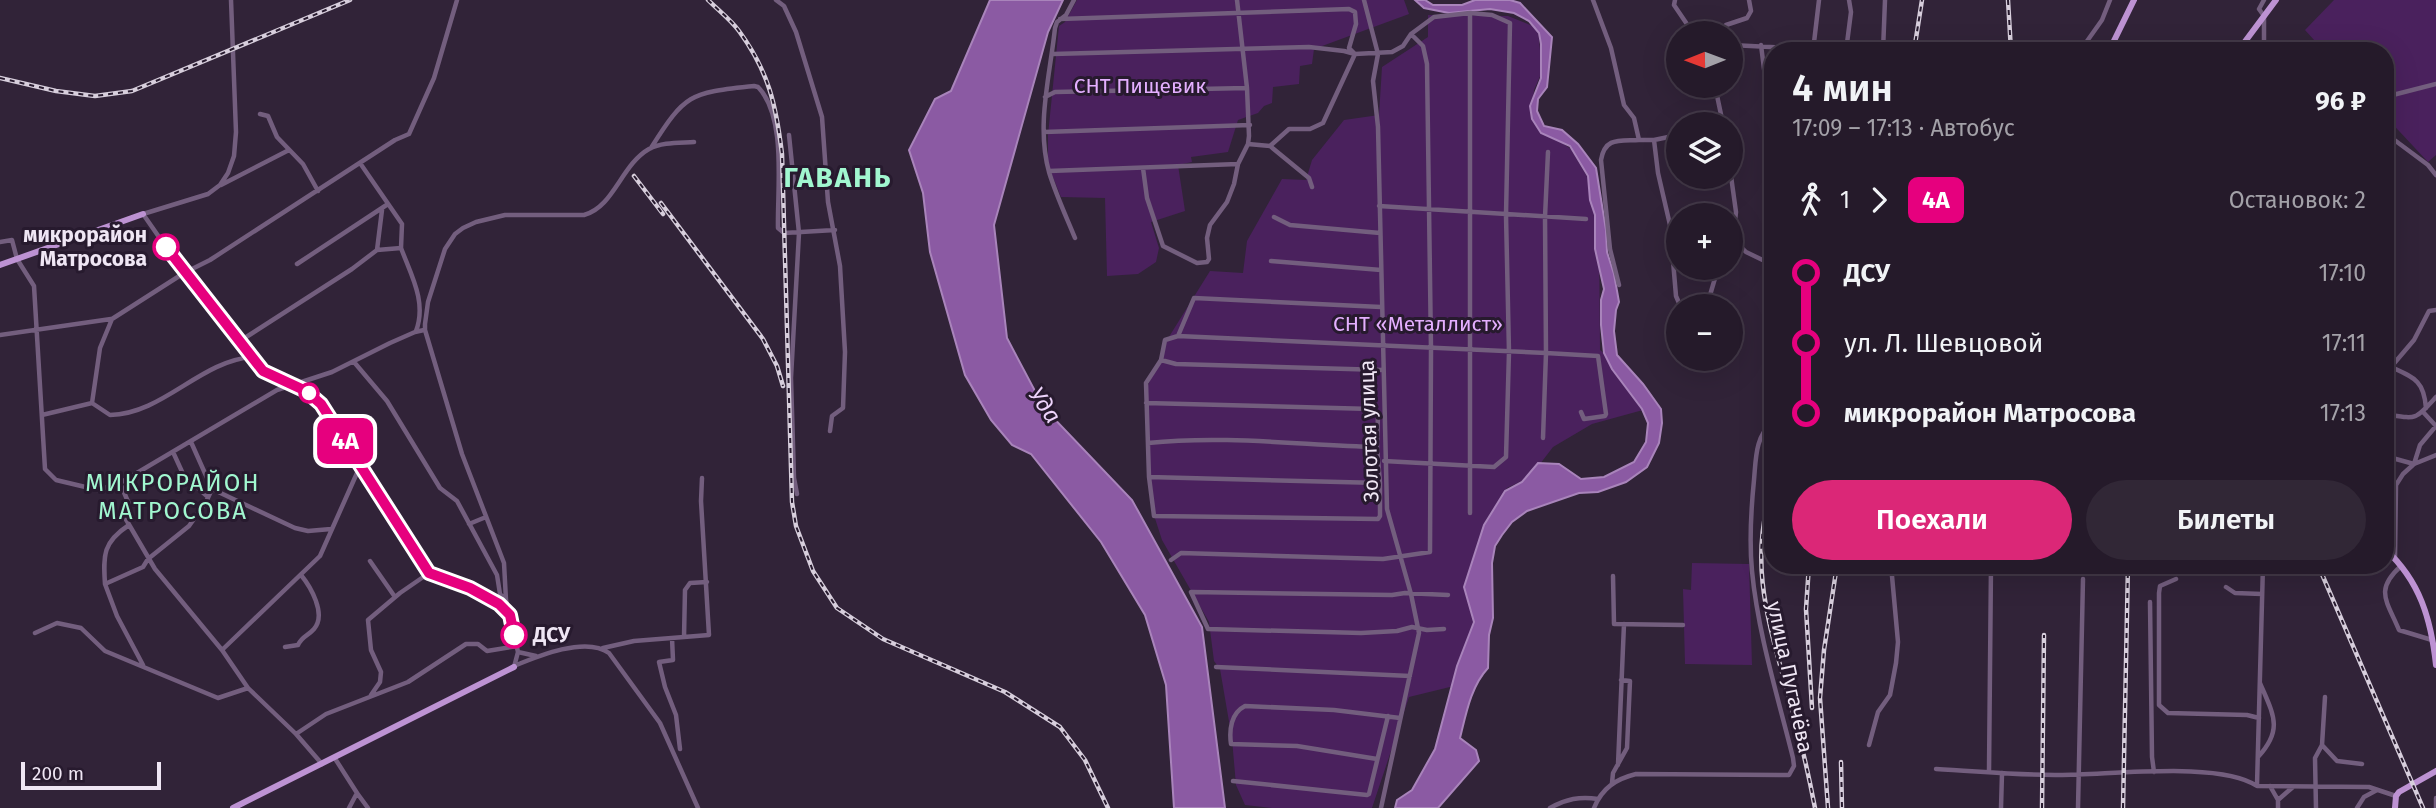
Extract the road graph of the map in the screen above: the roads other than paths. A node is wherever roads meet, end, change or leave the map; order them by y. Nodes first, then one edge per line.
1 (231, 0) edge
2 (457, 0) edge
3 (776, 0) edge
4 (1074, 0) edge
5 (1237, 0) edge
6 (1364, 0) edge
7 (1593, 0) edge
8 (1675, 0) edge
9 (1749, 0) edge
10 (1819, 0) edge
11 (1849, 0) edge
12 (1885, 0) edge
13 (2110, 0) edge
14 (2134, 0) edge
15 (2264, 0) edge
16 (2276, 0) edge
17 (1470, 13) junction
18 (1239, 14) junction
19 (2264, 16) junction
20 (1060, 19) junction
21 (1685, 21) edge
22 (1738, 21) edge
23 (1411, 34) junction
24 (1814, 42) edge
25 (1847, 42) edge
26 (1883, 42) edge
27 (2086, 42) edge
28 (2113, 42) edge
29 (2245, 42) edge
30 (2264, 42) edge
31 (1743, 45) edge
32 (1761, 45) junction
33 (1764, 45) edge
34 (1242, 48) junction
35 (1053, 54) junction
36 (1355, 54) junction
37 (1378, 54) junction
38 (1764, 69) edge
39 (2436, 84) edge
40 (1247, 88) junction
41 (2394, 95) edge
42 (1044, 98) junction
43 (260, 114) dead end
44 (1250, 125) junction
45 (1044, 132) junction
46 (789, 135) dead end
47 (1666, 138) edge
48 (1639, 140) junction
49 (2394, 140) edge
50 (1654, 141) junction
51 (694, 142) dead end
52 (1248, 144) junction
53 (1270, 146) junction
54 (651, 148) junction
55 (289, 150) junction
56 (1548, 152) dead end
57 (360, 163) junction
58 (1238, 164) junction
59 (1143, 168) junction
60 (1049, 171) junction
61 (2436, 175) edge
62 (220, 185) junction
63 (1312, 187) dead end
64 (318, 191) junction
65 (388, 204) junction
66 (1380, 206) junction
67 (382, 209) junction
68 (1429, 209) junction
69 (1472, 212) junction
70 (143, 214) junction
71 (1506, 215) junction
72 (1545, 216) junction
73 (1274, 217) dead end
74 (1586, 219) dead end
75 (835, 230) junction
76 (799, 233) junction
77 (1380, 233) junction
78 (1074, 238) dead end
79 (0, 242) edge
80 (401, 248) junction
81 (1743, 249) edge
82 (377, 250) junction
83 (17, 259) junction
84 (1271, 261) dead end
85 (1764, 262) edge
86 (297, 264) dead end
87 (0, 265) edge
88 (1381, 270) junction
89 (184, 273) junction
90 (1619, 285) dead end
91 (1676, 294) edge
92 (1381, 307) junction
93 (2436, 310) edge
94 (112, 319) junction
95 (425, 330) junction
96 (35, 331) junction
97 (415, 332) junction
98 (0, 335) edge
99 (1178, 336) junction
100 (240, 341) junction
101 (1382, 347) junction
102 (1431, 349) junction
103 (1471, 351) junction
104 (1509, 352) junction
105 (1546, 354) junction
106 (253, 357) junction
107 (1161, 360) junction
108 (354, 362) junction
109 (2394, 364) edge
110 (2394, 369) edge
111 (1383, 370) junction
112 (291, 385) junction
113 (2436, 397) edge
114 (92, 403) junction
115 (1146, 403) junction
116 (2425, 411) junction
117 (1581, 412) dead end
118 (42, 415) junction
119 (2394, 415) edge
120 (830, 431) dead end
121 (1764, 431) edge
122 (1543, 438) dead end
123 (191, 442) junction
124 (1148, 443) junction
125 (1377, 448) junction
126 (1384, 450) junction
127 (173, 453) junction
128 (2436, 455) edge
129 (2394, 458) edge
130 (1384, 461) junction
131 (361, 464) junction
132 (1430, 464) junction
133 (2414, 464) junction
134 (1470, 466) junction
135 (1149, 477) junction
136 (702, 478) dead end
137 (1380, 483) junction
138 (120, 484) junction
139 (212, 489) junction
140 (797, 494) dead end
141 (208, 497) junction
142 (1470, 513) dead end
143 (486, 517) junction
144 (469, 524) junction
145 (129, 525) junction
146 (331, 529) junction
147 (1401, 556) junction
148 (2395, 558) joint
149 (148, 559) junction
150 (1171, 560) dead end
151 (370, 561) dead end
152 (2401, 566) junction
153 (2394, 572) edge
154 (429, 573) junction
155 (1892, 574) edge
156 (1991, 574) edge
157 (2263, 574) edge
158 (2392, 574) edge
159 (301, 575) junction
160 (1613, 576) dead end
161 (2083, 579) dead end
162 (2176, 579) dead end
163 (707, 582) junction
164 (106, 584) junction
165 (2226, 587) dead end
166 (1411, 594) junction
167 (2262, 594) junction
168 (1448, 595) dead end
169 (395, 597) junction
170 (506, 600) junction
171 (2150, 602) dead end
172 (510, 615) junction
173 (1624, 624) junction
174 (1683, 625) dead end
175 (1418, 629) junction
176 (1444, 629) dead end
177 (35, 633) dead end
178 (684, 637) junction
179 (672, 638) junction
180 (2433, 640) junction
181 (285, 647) dead end
182 (602, 648) junction
183 (518, 649) junction
184 (222, 650) junction
185 (537, 656) junction
186 (2436, 665) edge
187 (144, 667) junction
188 (514, 667) junction
189 (1216, 667) dead end
190 (1410, 676) junction
191 (1621, 680) junction
192 (2260, 681) junction
193 (248, 688) junction
194 (371, 696) junction
195 (2325, 697) dead end
196 (1388, 716) junction
197 (1400, 718) junction
198 (2259, 718) junction
199 (296, 734) junction
200 (1869, 745) dead end
201 (2322, 745) junction
202 (680, 749) dead end
203 (334, 757) junction
204 (2258, 758) junction
205 (1377, 759) junction
206 (322, 764) junction
207 (2362, 764) dead end
208 (1618, 765) junction
209 (1936, 769) dead end
210 (1989, 772) junction
211 (2154, 772) junction
212 (2002, 773) junction
213 (2436, 773) edge
214 (2078, 775) junction
215 (1233, 780) dead end
216 (1612, 784) junction
217 (2257, 786) junction
218 (2270, 786) junction
219 (2294, 786) junction
220 (2317, 786) junction
221 (2378, 790) junction
222 (357, 793) junction
223 (2396, 796) junction
224 (2436, 798) edge
225 (1598, 799) junction
226 (2278, 800) junction
227 (233, 808) edge
228 (349, 808) edge
229 (368, 808) edge
230 (698, 808) edge
231 (1381, 808) edge
232 (1550, 808) edge
233 (1594, 808) edge
234 (2001, 808) edge
235 (2078, 808) edge
236 (2278, 808) edge
237 (2316, 808) edge
238 (2357, 808) edge
239 (2395, 808) edge
240 (2435, 808) edge

1 - 62 street
2 - 57 street
3 - 75 street
4 - 20 street
5 - 18 street
6 - 37 street
7 - 48 street
8 - 21 street
9 - 22 street
10 - 24 street
11 - 25 street
12 - 26 street
13 - 27 street
14 - 28 main road
15 - 19 street
16 - 19 main road
17 - 23 street
17 - 69 street
17 - 71 street
18 - 20 street
18 - 34 street
18 - 36 street
19 - 29 main road
19 - 30 street
20 - 35 street
23 - 37 street
23 - 68 street
31 - 32 street
32 - 33 street
32 - 38 street
34 - 35 street
34 - 36 street
34 - 40 street
35 - 42 street
36 - 37 street
36 - 53 street
37 - 66 street, Золотая улица
39 - 41 street
40 - 42 street
40 - 44 street
42 - 45 street
43 - 55 street
44 - 45 street
44 - 52 street
45 - 60 street
46 - 76 street
47 - 50 street
48 - 50 street
48 - 90 street
49 - 61 street
50 - 91 street
51 - 54 street
52 - 53 street
52 - 58 street
53 - 63 street
54 - 76 street
54 - 95 street
55 - 62 street
55 - 64 street
56 - 72 street
57 - 64 street
57 - 65 street
58 - 59 street
58 - 59 street
59 - 60 street
60 - 78 street
62 - 70 street
64 - 89 street
65 - 67 street
65 - 80 street
66 - 68 street
66 - 77 street, Золотая улица
67 - 82 street
67 - 86 street
68 - 69 street
68 - 102 street
69 - 71 street
69 - 103 street
70 - 83 main road
70 - 89 street
71 - 72 street
71 - 104 street
72 - 74 street
72 - 105 street
73 - 77 street
75 - 76 street
75 - 120 street
76 - 140 street
77 - 88 street, Золотая улица
79 - 83 street
80 - 82 street
80 - 97 street
81 - 85 street
82 - 100 street
83 - 87 main road
83 - 96 street
84 - 88 street
88 - 92 street, Золотая улица
89 - 94 street
89 - 100 street
92 - 99 street
92 - 101 street, Золотая улица
93 - 109 street
94 - 96 street
94 - 114 street
95 - 97 street
95 - 143 street
96 - 98 street
96 - 118 street
97 - 108 street
99 - 101 street
99 - 107 street
100 - 106 street
101 - 102 street
101 - 111 street, Золотая улица
102 - 103 street
102 - 132 street
103 - 104 street
103 - 134 street
104 - 105 street
104 - 134 street
105 - 117 street
105 - 122 street
106 - 112 street
106 - 114 street
107 - 111 street
107 - 115 street
108 - 112 street
108 - 144 street
110 - 116 street
111 - 126 street, Золотая улица
112 - 123 street
112 - 131 street
113 - 116 street
114 - 118 street
115 - 124 street
115 - 125 street
116 - 119 street
116 - 133 street
118 - 138 street
121 - 216 street, улица Пугачёва
123 - 127 street
123 - 139 street
124 - 125 street
124 - 135 street
125 - 126 street
125 - 137 street
126 - 130 street, Золотая улица
127 - 138 street
127 - 141 street
128 - 133 street
129 - 133 street
130 - 132 street
130 - 147 street, Золотая улица
131 - 146 street
131 - 154 street
132 - 134 street
132 - 147 street
133 - 148 street
134 - 142 street
135 - 137 street
135 - 137 street
136 - 163 street
138 - 145 street
139 - 141 street
139 - 146 street
141 - 149 street
143 - 144 street
143 - 170 street
144 - 170 street
145 - 149 street
145 - 164 street
146 - 159 street
147 - 150 street
147 - 166 street, Золотая улица
148 - 152 main road
149 - 164 street
149 - 184 street
151 - 169 street
152 - 153 street
152 - 180 main road
154 - 169 street
154 - 172 street
155 - 200 street
156 - 210 street
157 - 167 street
158 - 180 street
159 - 181 street
159 - 184 street
160 - 173 street
161 - 214 street
162 - 198 street
163 - 178 street
163 - 178 street
164 - 187 street
165 - 167 street
166 - 168 street
166 - 175 street, Золотая улица
166 - 175 street
167 - 192 street
169 - 194 street
170 - 172 street
171 - 211 street
172 - 183 street
173 - 174 street
173 - 191 street
175 - 176 street
175 - 190 street, Золотая улица
177 - 187 street
178 - 179 street
179 - 182 street
179 - 202 street
180 - 186 main road
182 - 185 street
182 - 230 street
183 - 185 street
183 - 188 street
183 - 194 street
184 - 193 street
185 - 188 street
187 - 193 street
188 - 203 main road
189 - 190 street
190 - 197 street, Золотая улица
191 - 208 street
191 - 208 street
192 - 198 street
192 - 204 street
193 - 199 street
194 - 199 street
195 - 201 street
196 - 197 street
196 - 205 street
196 - 205 street
197 - 231 street, Золотая улица
198 - 204 street
199 - 206 street
201 - 207 street
201 - 220 street
203 - 206 main road
203 - 222 street
204 - 217 street
205 - 215 street
206 - 227 main road
208 - 216 street
209 - 210 street
210 - 212 street
211 - 214 street
211 - 217 street
212 - 214 street
212 - 234 street
213 - 223 main road
214 - 235 street
216 - 225 street
217 - 218 street
218 - 219 street
218 - 226 street
219 - 220 street
219 - 226 street
220 - 221 street
220 - 237 street
221 - 223 street
221 - 238 street
222 - 228 street
222 - 229 street
223 - 239 main road
224 - 240 street
225 - 232 street
225 - 233 street
226 - 236 street

